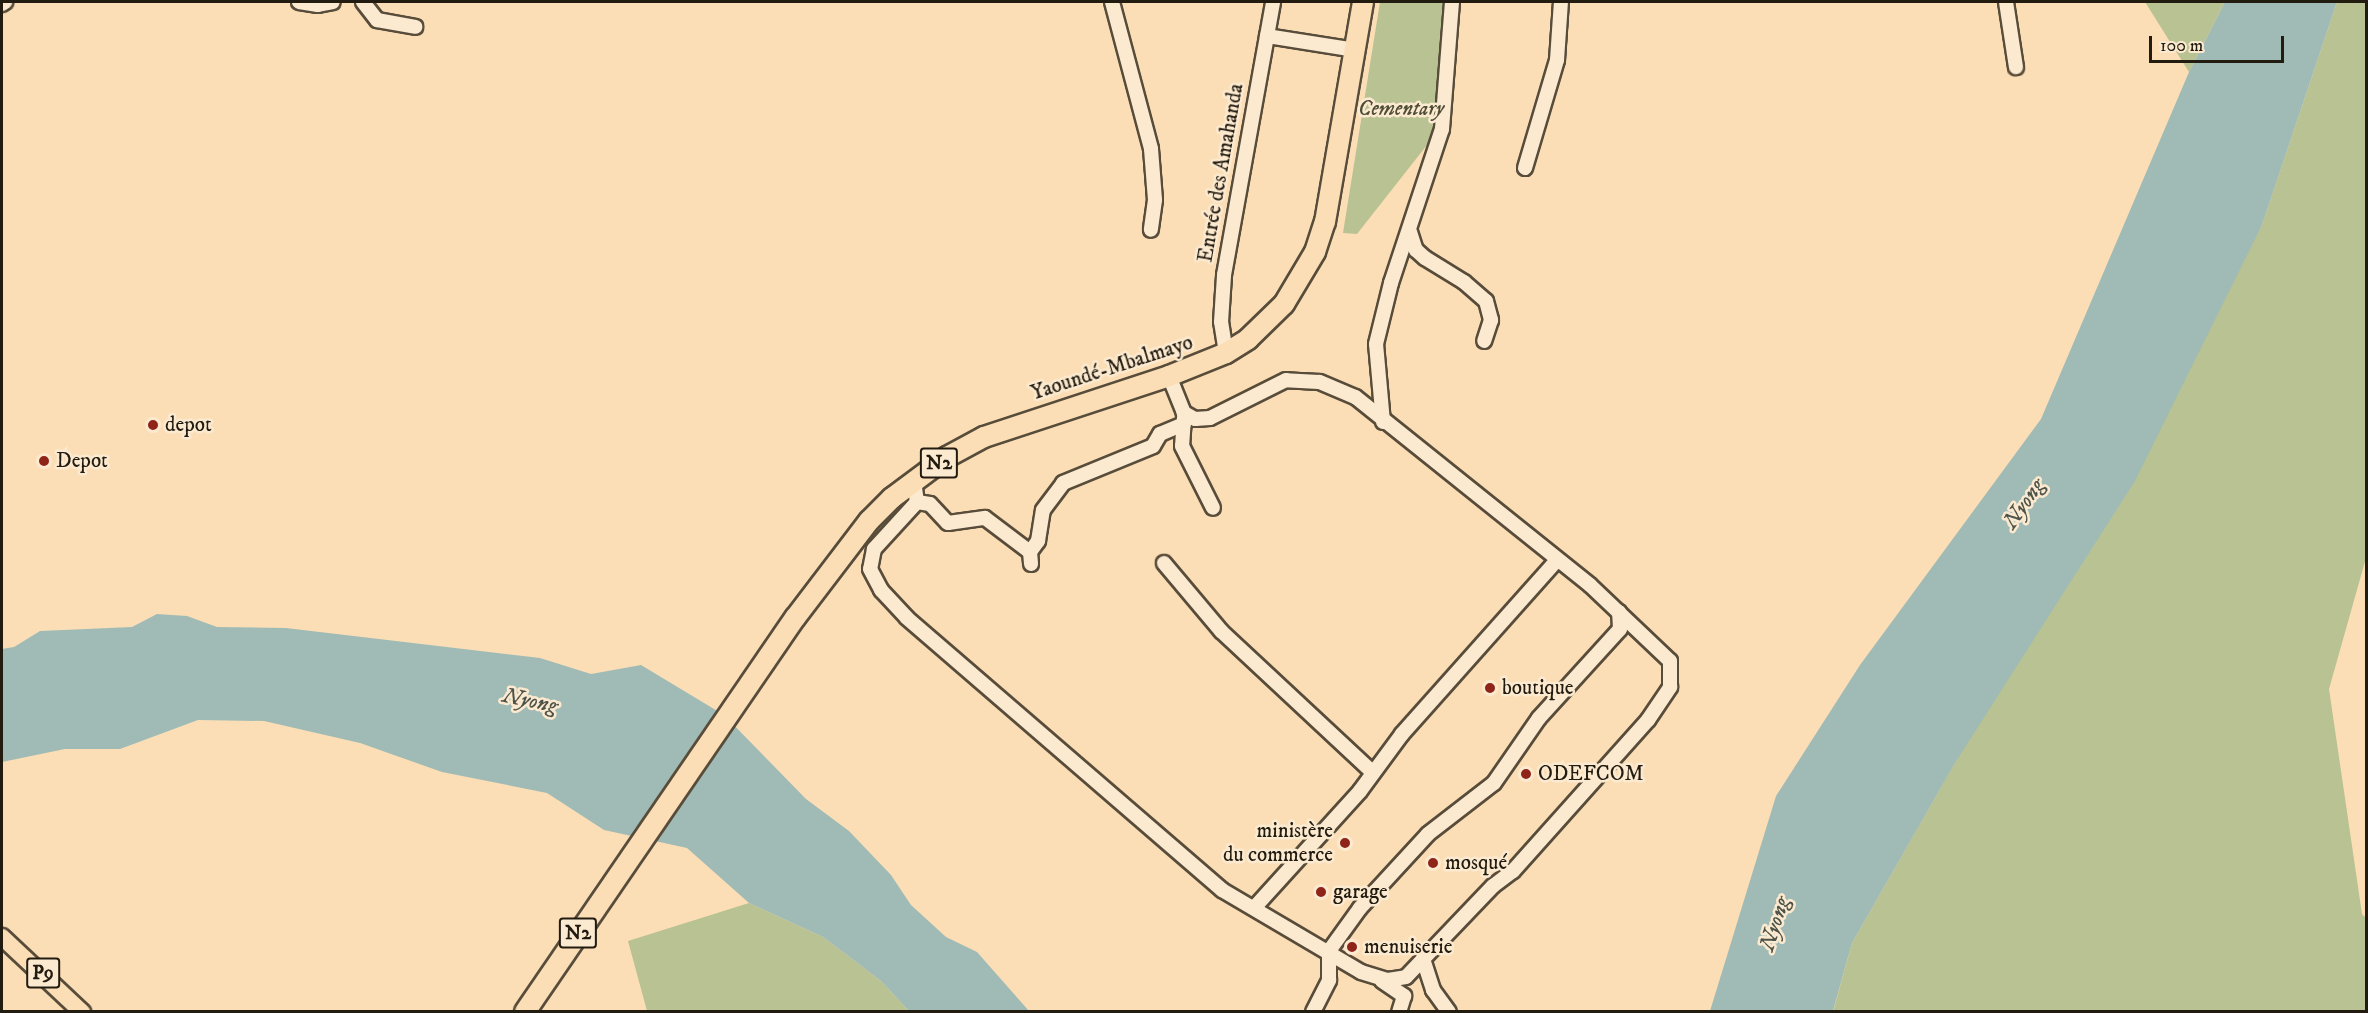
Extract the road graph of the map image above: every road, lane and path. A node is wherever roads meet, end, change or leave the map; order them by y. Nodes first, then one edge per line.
1 (298, 2) edge
2 (333, 2) edge
3 (363, 2) edge
4 (1113, 2) edge
5 (1273, 2) edge
6 (1363, 2) edge
7 (1452, 2) edge
8 (1561, 2) edge
9 (2006, 2) edge
10 (415, 27) dead end
11 (1267, 36) junction
12 (1355, 50) junction
13 (2016, 67) dead end
14 (1525, 168) dead end
15 (1150, 230) dead end
16 (1410, 232) junction
17 (1484, 341) dead end
18 (1226, 353) junction
19 (1169, 376) junction
20 (1184, 418) junction
21 (1383, 422) junction
22 (914, 481) junction
23 (917, 502) junction
24 (1213, 508) dead end
25 (1556, 561) junction
26 (1164, 563) dead end
27 (1619, 612) junction
28 (1372, 772) junction
29 (1254, 908) junction
30 (2, 937) edge
31 (1329, 951) junction
32 (1423, 959) junction
33 (1377, 978) junction
34 (82, 1011) edge
35 (525, 1011) edge
36 (1312, 1011) edge
37 (1399, 1011) edge
38 (1449, 1011) edge

1 - 2 street
3 - 10 street
4 - 15 street
5 - 11 street, Entrée des Amahanda
6 - 12 highway, Yaoundé-Mbalmayo / N2
7 - 16 street
8 - 14 street
9 - 13 street
11 - 12 street
11 - 18 street, Entrée des Amahanda
12 - 18 highway, Yaoundé-Mbalmayo / N2
16 - 17 street
16 - 21 street
18 - 19 highway, Yaoundé-Mbalmayo / N2
19 - 20 street
19 - 22 highway, Yaoundé-Mbalmayo / N2
20 - 21 street
20 - 23 street
20 - 24 street
21 - 25 street
22 - 23 street
22 - 35 highway, Yaoundé-Mbalmayo / N2
23 - 29 street
25 - 27 street
25 - 28 street
26 - 28 street
27 - 31 street
27 - 32 street
28 - 29 street
29 - 31 street
30 - 34 main road, P9
31 - 33 street
31 - 36 street
32 - 33 street
32 - 38 street
33 - 37 street

